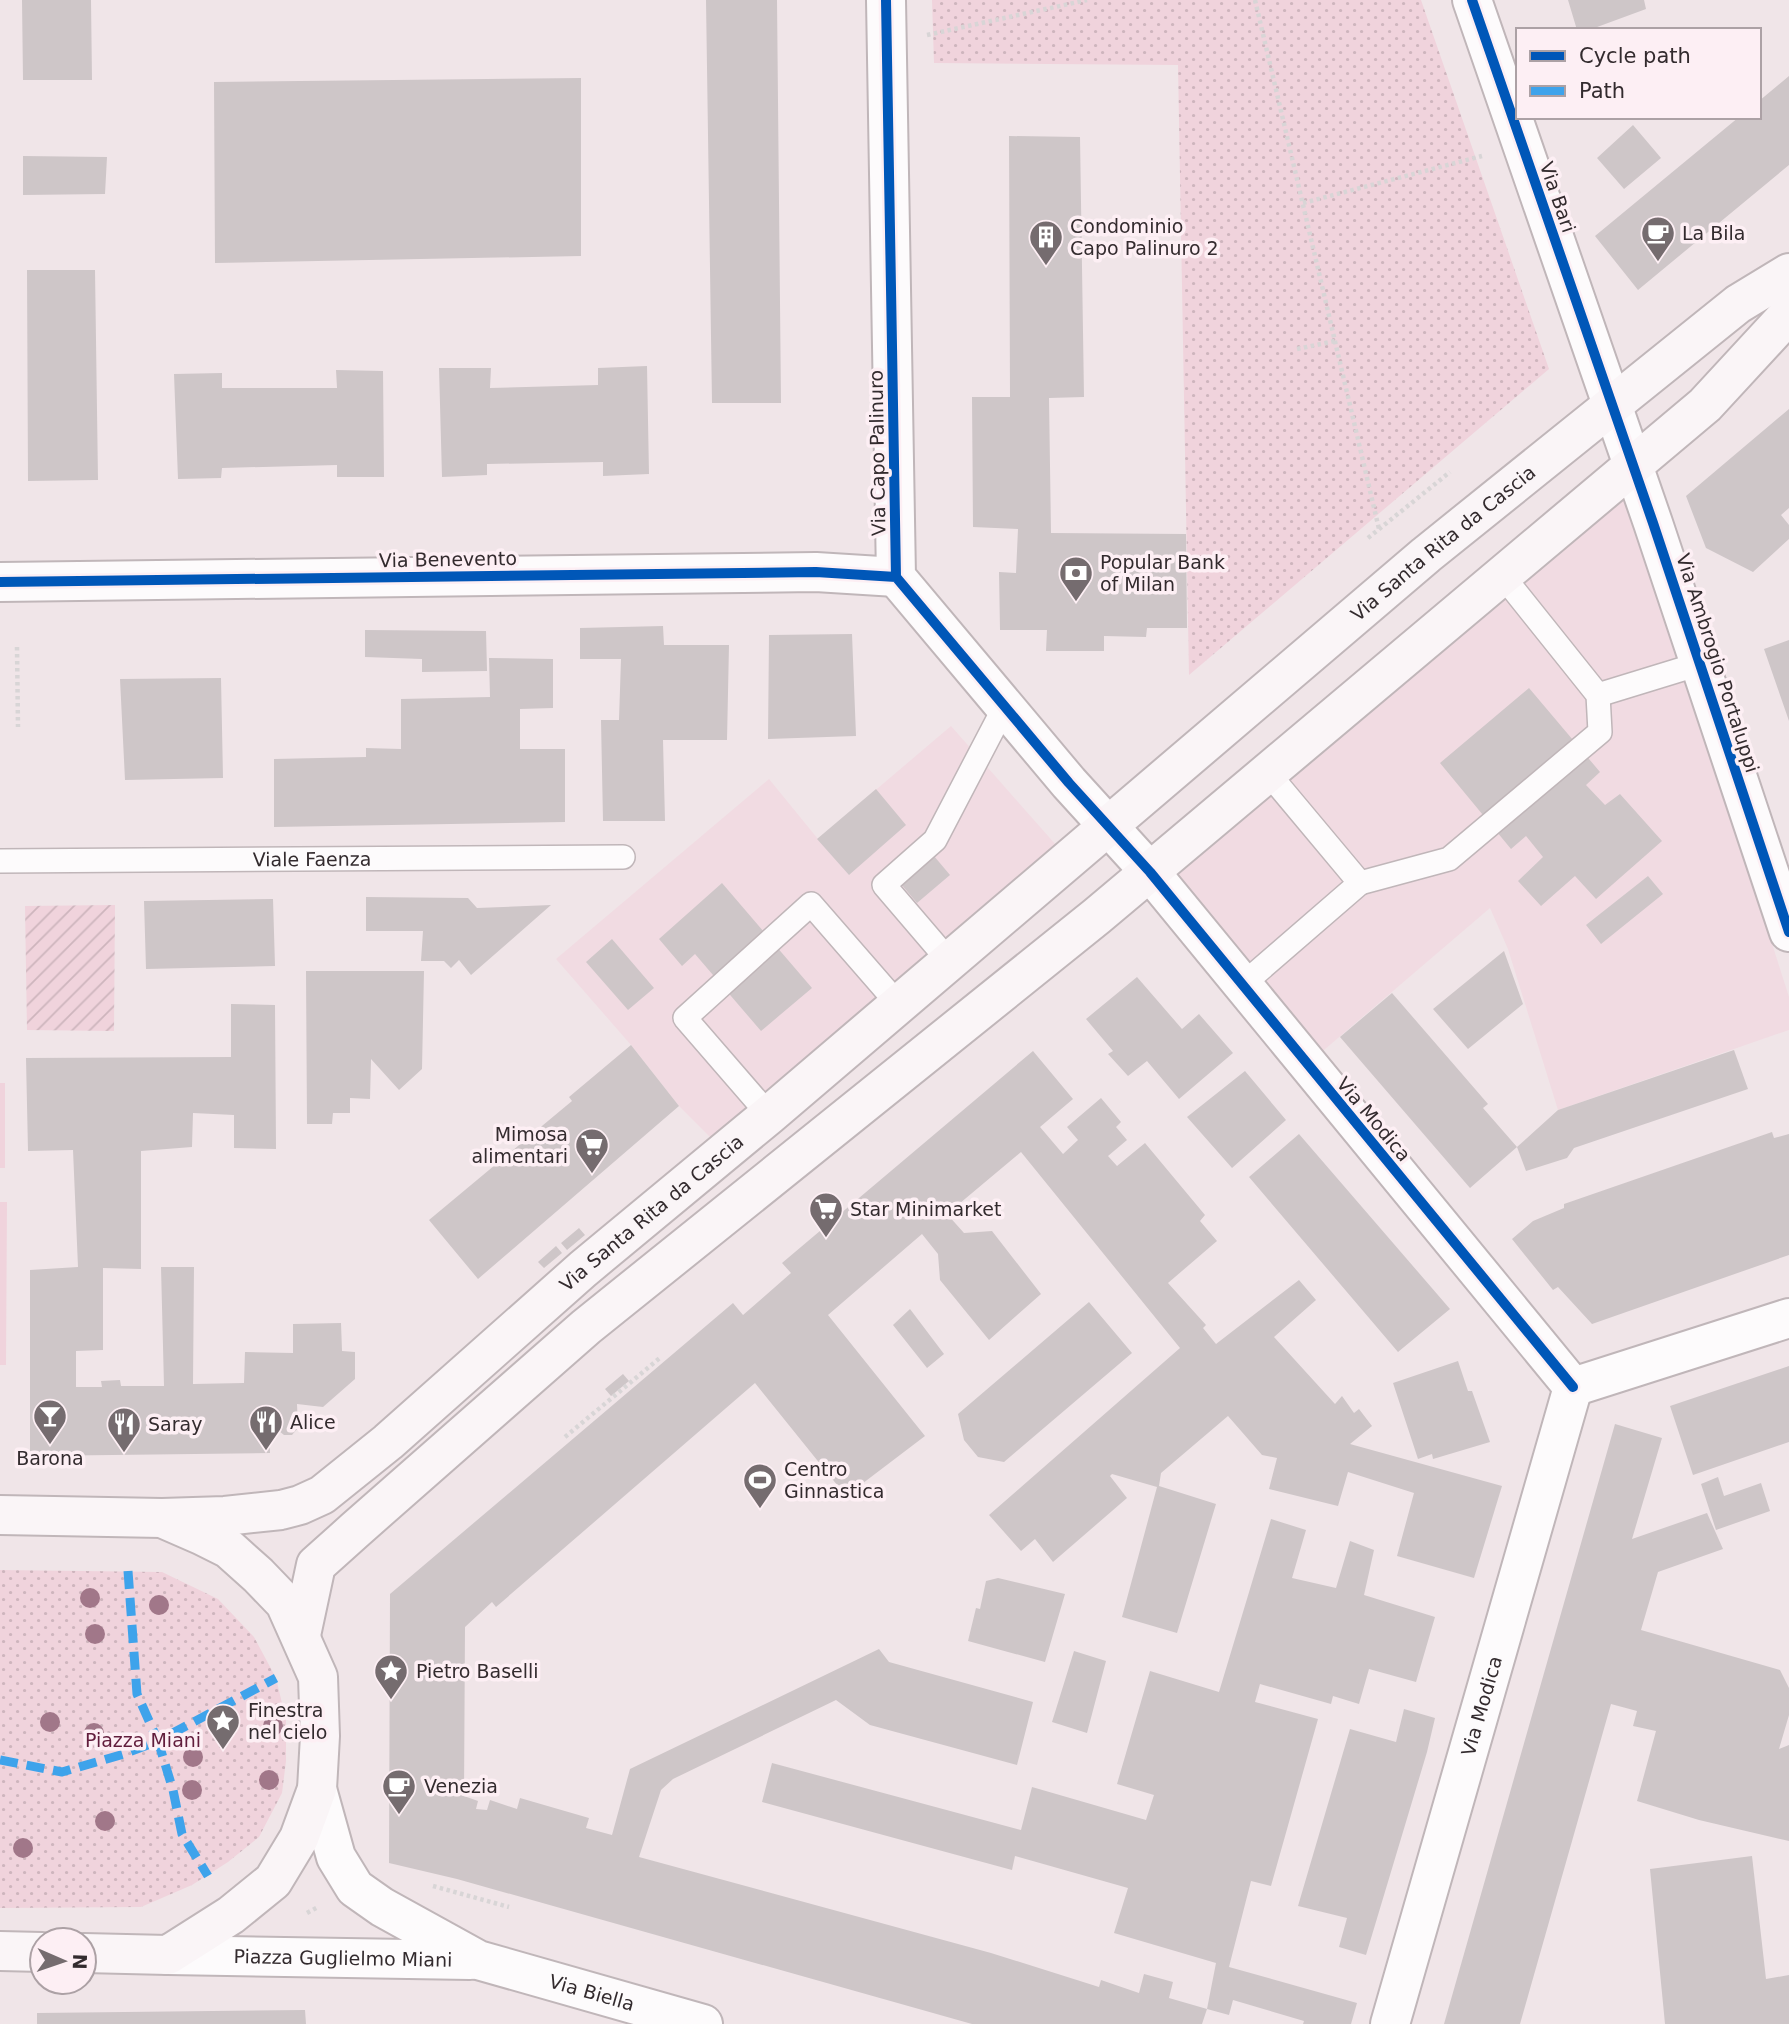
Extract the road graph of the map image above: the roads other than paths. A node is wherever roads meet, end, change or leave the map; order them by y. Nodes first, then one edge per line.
1 (886, 0) edge
2 (1472, 0) edge
3 (1789, 273) edge
4 (1789, 314) edge
5 (1612, 406) junction
6 (1633, 464) junction
7 (1502, 575) junction
8 (896, 577) junction
9 (0, 582) edge
10 (1699, 664) junction
11 (1598, 695) junction
12 (1005, 706) junction
13 (1268, 773) junction
14 (1108, 827) junction
15 (623, 857) dead end
16 (0, 862) edge
17 (1150, 872) junction
18 (1360, 883) junction
19 (1789, 932) edge
20 (949, 961) junction
21 (1241, 986) junction
22 (898, 1004) junction
23 (769, 1115) junction
24 (1789, 1318) edge
25 (1573, 1387) junction
26 (0, 1515) edge
27 (162, 1518) junction
28 (300, 1635) junction
29 (317, 1789) junction
30 (98, 1953) edge
31 (168, 1955) junction
32 (478, 1960) junction
33 (703, 2024) edge
34 (1390, 2024) edge

1 - 8 street, Via Capo Palinuro
2 - 5 street, Via Bari
3 - 5 main road, Via Santa Rita da Cascia
4 - 6 main road
5 - 6 street, Via Ambrogio Portaluppi
5 - 14 main road, Via Santa Rita da Cascia
6 - 7 main road
6 - 10 street, Via Ambrogio Portaluppi
7 - 11 lane
7 - 13 main road
8 - 9 street, Via Benevento
8 - 12 street
10 - 11 lane
10 - 19 street, Via Ambrogio Portaluppi
11 - 18 lane
12 - 14 street
12 - 20 lane
13 - 17 main road
13 - 18 lane
14 - 17 street
14 - 20 main road, Via Santa Rita da Cascia
15 - 16 lane, Viale Faenza
17 - 21 street, Via Modica
17 - 28 main road
18 - 21 lane
20 - 22 main road, Via Santa Rita da Cascia
21 - 25 street, Via Modica
22 - 23 main road, Via Santa Rita da Cascia
22 - 23 lane
23 - 27 main road, Via Santa Rita da Cascia
24 - 25 street
25 - 34 street, Via Modica
26 - 27 main road, Piazza Guglielmo Miani
27 - 28 main road, Piazza Guglielmo Miani
28 - 29 main road, Piazza Guglielmo Miani
29 - 31 main road, Piazza Guglielmo Miani
29 - 32 street, Piazza Guglielmo Miani
30 - 31 main road, Piazza Guglielmo Miani
31 - 32 street, Piazza Guglielmo Miani
32 - 33 street, Via Biella

